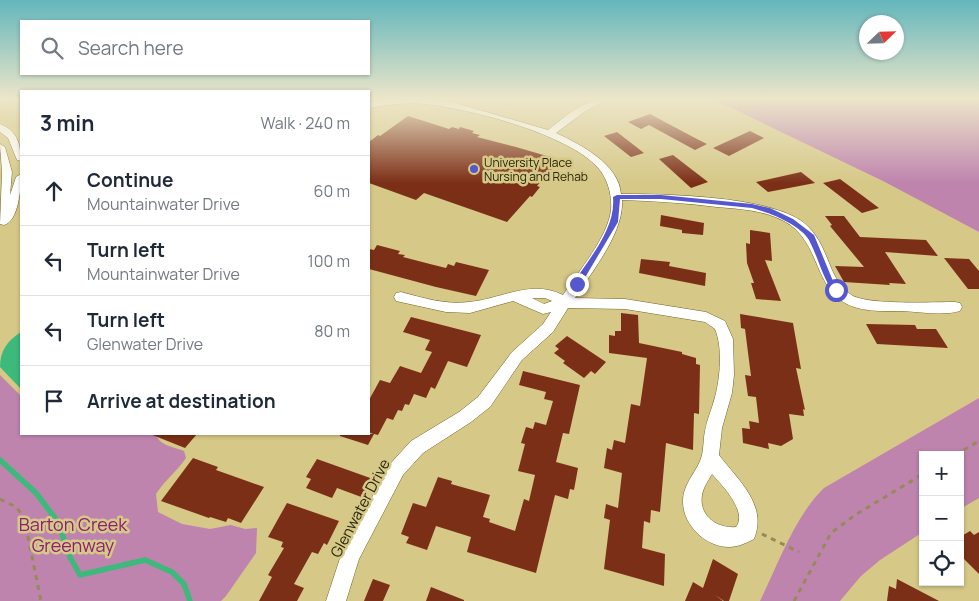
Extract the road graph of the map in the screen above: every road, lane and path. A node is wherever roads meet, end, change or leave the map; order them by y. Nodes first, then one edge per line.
1 (0, 127) edge
2 (531, 127) edge
3 (558, 127) edge
4 (550, 133) junction
5 (17, 136) edge
6 (0, 139) edge
7 (0, 147) edge
8 (20, 152) edge
9 (20, 180) edge
10 (617, 197) junction
11 (2, 223) edge
12 (401, 297) dead end
13 (566, 303) junction
14 (955, 307) dead end
15 (979, 441) edge
16 (962, 451) edge
17 (710, 457) junction
18 (919, 476) edge
19 (0, 499) edge
20 (762, 534) dead end
21 (799, 552) dead end
22 (41, 601) edge
23 (336, 601) edge
24 (794, 601) edge

1 - 5 street
2 - 4 street
3 - 4 street
4 - 10 street
5 - 6 street
5 - 8 street
7 - 11 street
9 - 11 street
10 - 13 street, Glenwater Drive
10 - 14 street
12 - 13 street
13 - 17 street
13 - 23 street, Glenwater Drive
15 - 16 path
17 - 17 street
18 - 24 path
19 - 22 path
20 - 21 path

